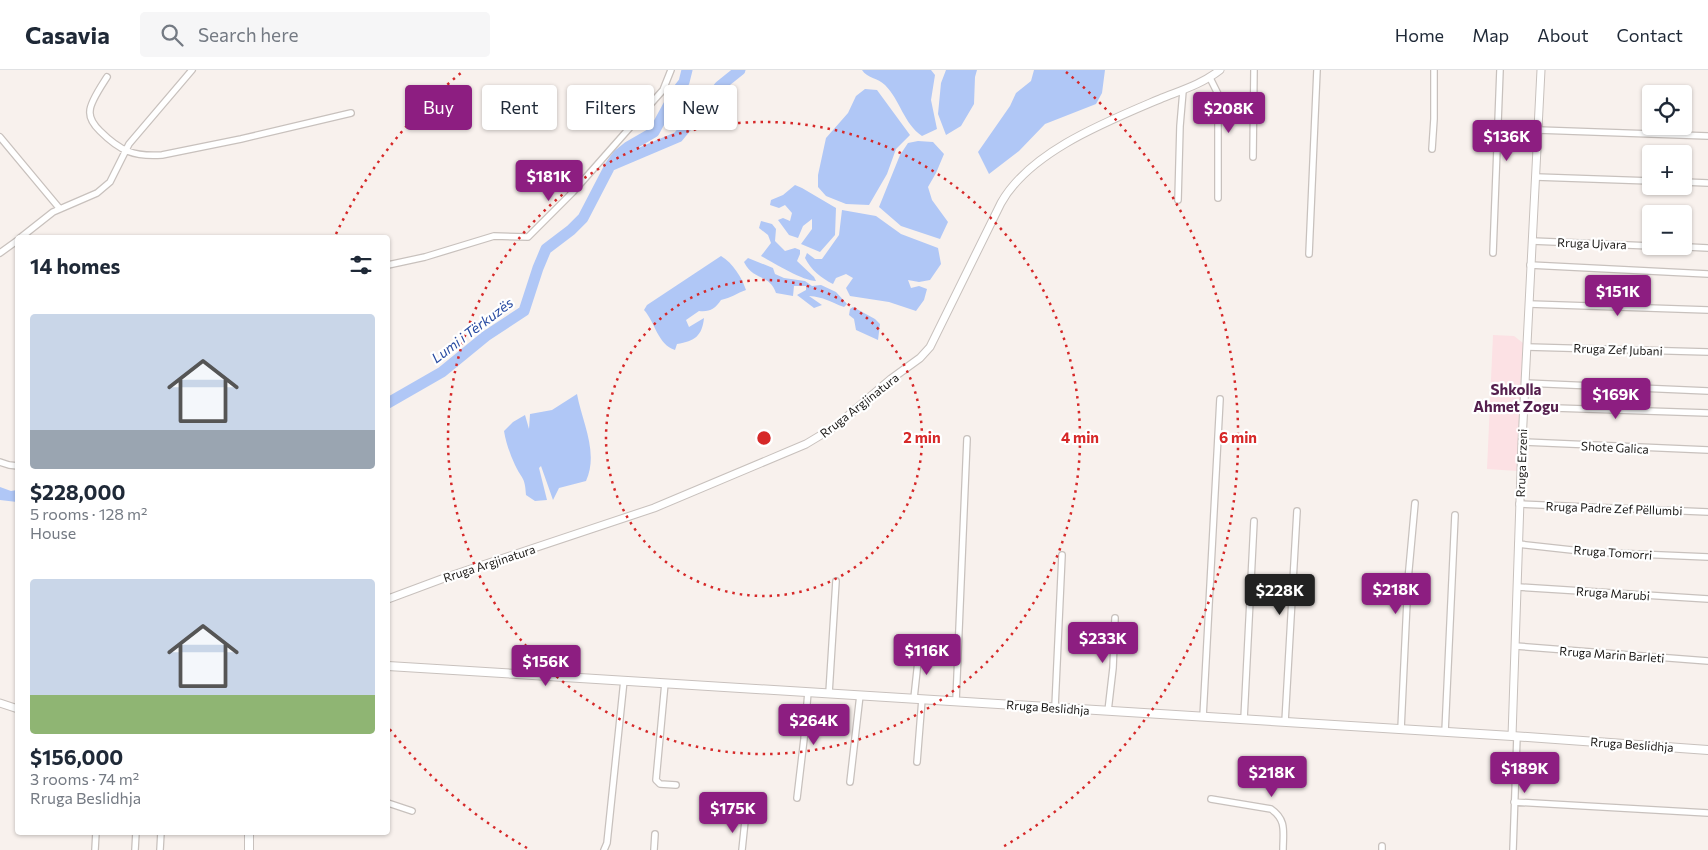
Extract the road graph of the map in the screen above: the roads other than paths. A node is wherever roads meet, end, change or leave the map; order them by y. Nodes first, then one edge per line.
1 (192, 70) edge
2 (671, 70) edge
3 (1220, 70) edge
4 (1254, 70) edge
5 (1318, 70) edge
6 (1434, 70) edge
7 (1500, 70) edge
8 (1541, 70) edge
9 (107, 77) dead end
10 (1210, 78) junction
11 (1183, 91) junction
12 (351, 113) dead end
13 (1538, 130) junction
14 (1708, 136) edge
15 (0, 137) edge
16 (1432, 149) dead end
17 (125, 151) junction
18 (1252, 158) dead end
19 (1536, 177) junction
20 (1642, 181) edge
21 (1692, 182) edge
22 (1708, 183) edge
23 (1218, 198) dead end
24 (1178, 200) dead end
25 (60, 209) junction
26 (24, 235) edge
27 (1532, 241) junction
28 (15, 242) edge
29 (1642, 246) edge
30 (1692, 247) edge
31 (1708, 248) edge
32 (0, 253) edge
33 (1493, 253) dead end
34 (1309, 254) dead end
35 (390, 265) edge
36 (1530, 265) junction
37 (1708, 274) edge
38 (1529, 304) junction
39 (1708, 310) edge
40 (1527, 347) junction
41 (1708, 352) edge
42 (1525, 383) junction
43 (1708, 391) edge
44 (1220, 399) dead end
45 (1524, 407) junction
46 (1708, 413) edge
47 (967, 438) dead end
48 (1522, 442) junction
49 (1708, 450) edge
50 (0, 462) edge
51 (15, 465) edge
52 (1415, 503) dead end
53 (1520, 504) junction
54 (1297, 511) dead end
55 (1708, 512) edge
56 (1455, 515) dead end
57 (1254, 521) dead end
58 (1518, 544) junction
59 (1062, 556) dead end
60 (1708, 557) edge
61 (836, 581) dead end
62 (1518, 587) junction
63 (390, 598) edge
64 (1708, 599) edge
65 (1115, 618) dead end
66 (1515, 646) junction
67 (919, 652) dead end
68 (1708, 661) edge
69 (390, 666) edge
70 (624, 680) junction
71 (665, 683) junction
72 (808, 692) junction
73 (829, 693) junction
74 (860, 695) junction
75 (918, 699) junction
76 (956, 701) junction
77 (0, 703) edge
78 (1055, 707) junction
79 (15, 708) edge
80 (1108, 711) junction
81 (1204, 717) junction
82 (1244, 719) junction
83 (1285, 722) junction
84 (1401, 729) junction
85 (1445, 732) junction
86 (1514, 736) junction
87 (1708, 750) edge
88 (918, 762) dead end
89 (850, 782) dead end
90 (676, 785) dead end
91 (797, 798) dead end
92 (1211, 798) dead end
93 (1514, 802) junction
94 (390, 804) edge
95 (412, 811) dead end
96 (1708, 813) edge
97 (745, 821) dead end
98 (655, 834) dead end
99 (96, 835) edge
100 (136, 835) edge
101 (161, 835) edge
102 (249, 835) edge
103 (95, 850) edge
104 (135, 850) edge
105 (160, 850) edge
106 (249, 850) edge
107 (604, 850) edge
108 (654, 850) edge
109 (742, 850) edge
110 (1283, 850) edge
111 (1513, 850) edge

1 - 17 street
2 - 35 street
3 - 10 street, Rruga Argjinatura
4 - 18 street
5 - 34 street
6 - 16 street
7 - 33 street
8 - 13 street, Rruga Erzeni
9 - 17 street
10 - 11 street, Rruga Argjinatura
10 - 23 street
11 - 24 street
11 - 63 street, Rruga Argjinatura
12 - 17 street
13 - 14 street
13 - 19 street, Rruga Erzeni
15 - 25 street
17 - 25 street
19 - 20 street
19 - 27 street, Rruga Erzeni
21 - 22 street
25 - 26 street
27 - 29 street, Rruga Ujvara
27 - 36 street, Rruga Erzeni
28 - 32 street
30 - 31 street
36 - 37 street
36 - 38 street, Rruga Erzeni
38 - 39 street
38 - 40 street, Rruga Erzeni
40 - 41 street, Rruga Zef Jubani
40 - 42 street, Rruga Erzeni
42 - 43 street
42 - 45 street, Rruga Erzeni
44 - 81 street
45 - 46 street
45 - 48 street, Rruga Erzeni
47 - 76 street
48 - 49 street, Shote Galica
48 - 53 street, Rruga Erzeni
50 - 51 street
52 - 84 street
53 - 55 street, Rruga Padre Zef Pëllumbi
53 - 58 street, Rruga Erzeni
54 - 83 street
56 - 85 street
57 - 82 street
58 - 60 street, Rruga Tomorri
58 - 62 street, Rruga Erzeni
59 - 78 street
61 - 73 street
62 - 64 street, Rruga Marubi
62 - 66 street, Rruga Erzeni
65 - 80 street
66 - 68 street, Rruga Marin Barleti
66 - 86 street, Rruga Erzeni
67 - 75 street
69 - 70 main road, Rruga Beslidhja
70 - 71 main road, Rruga Beslidhja
70 - 107 street
71 - 72 main road, Rruga Beslidhja
71 - 90 street
72 - 73 main road, Rruga Beslidhja
72 - 91 street
73 - 74 main road, Rruga Beslidhja
74 - 75 main road, Rruga Beslidhja
74 - 89 street
75 - 76 main road, Rruga Beslidhja
75 - 88 street
76 - 78 main road, Rruga Beslidhja
77 - 79 street
78 - 80 main road, Rruga Beslidhja
80 - 81 main road, Rruga Beslidhja
81 - 82 main road, Rruga Beslidhja
82 - 83 main road, Rruga Beslidhja
83 - 84 main road, Rruga Beslidhja
84 - 85 main road, Rruga Beslidhja
85 - 86 main road, Rruga Beslidhja
86 - 87 main road, Rruga Beslidhja
86 - 93 street
92 - 110 street
93 - 96 street
93 - 111 street
94 - 95 street
97 - 109 street
98 - 108 street
99 - 103 street
100 - 104 street
101 - 105 street
102 - 106 main road

